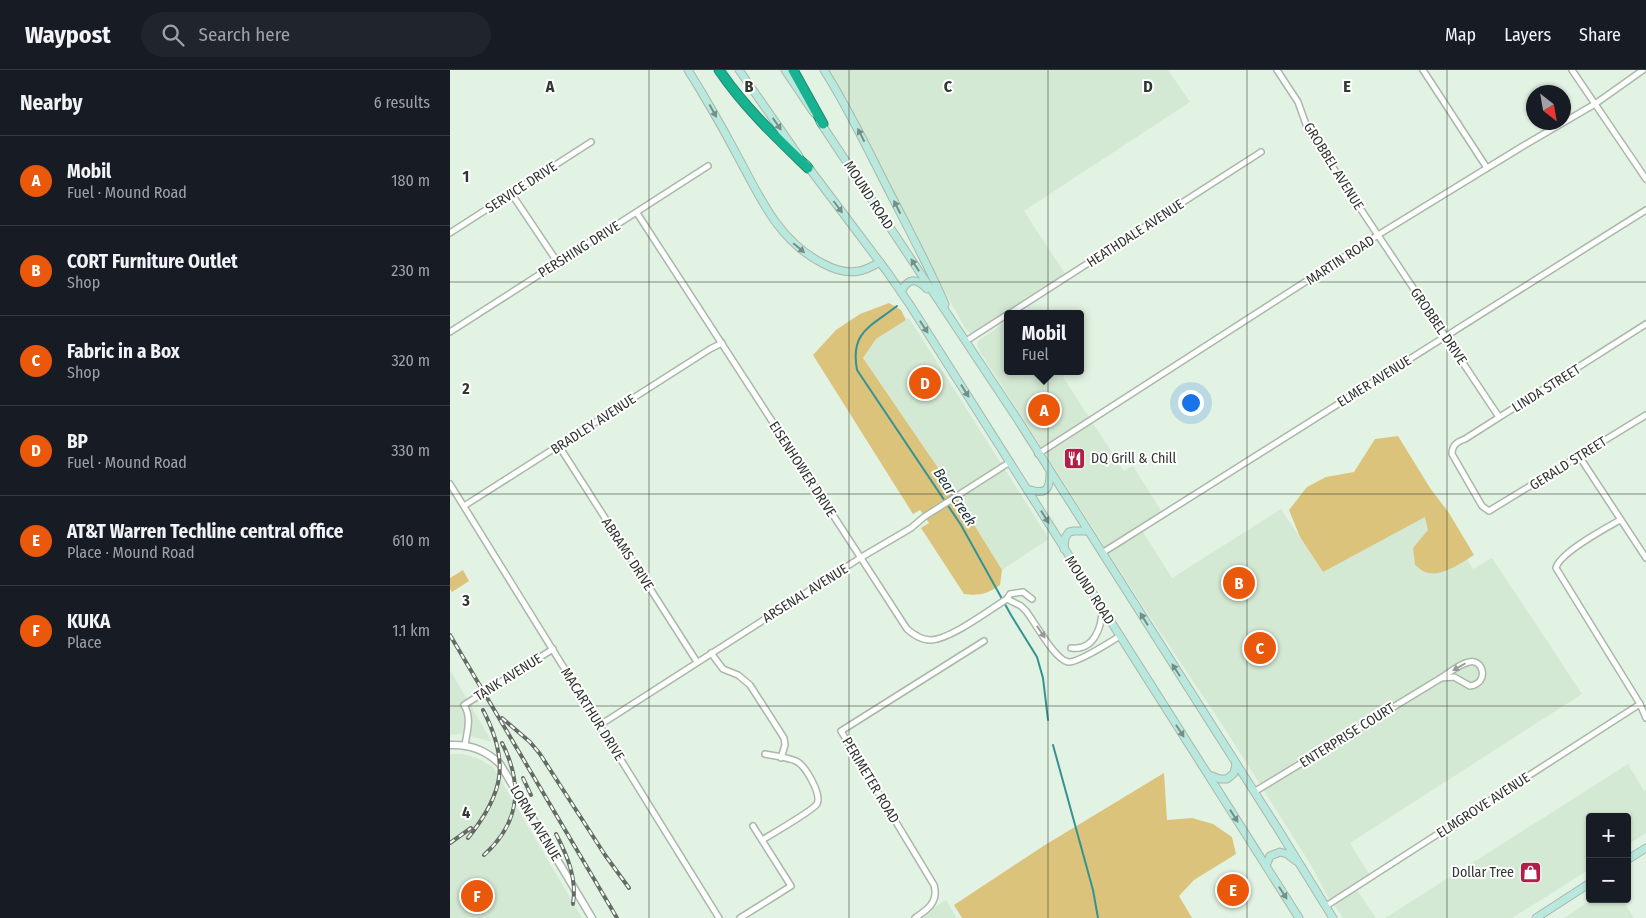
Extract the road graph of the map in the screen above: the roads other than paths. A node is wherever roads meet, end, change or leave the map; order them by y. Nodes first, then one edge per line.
1 (688, 70) edge
2 (719, 70) edge
3 (739, 70) edge
4 (785, 70) edge
5 (793, 70) edge
6 (824, 70) edge
7 (1277, 70) edge
8 (1423, 70) edge
9 (1572, 70) edge
10 (1643, 70) edge
11 (1595, 104) junction
12 (822, 124) junction
13 (591, 142) dead end
14 (1261, 152) dead end
15 (708, 166) dead end
16 (808, 168) junction
17 (1487, 168) junction
18 (1646, 179) edge
19 (511, 193) junction
20 (1646, 210) edge
21 (638, 213) junction
22 (450, 233) edge
23 (1378, 235) junction
24 (880, 262) junction
25 (558, 263) junction
26 (901, 292) junction
27 (942, 306) junction
28 (1014, 310) edge
29 (1004, 317) edge
30 (952, 320) junction
31 (1646, 324) edge
32 (450, 332) edge
33 (1446, 336) junction
34 (966, 341) junction
35 (722, 343) junction
36 (1646, 415) edge
37 (1500, 417) junction
38 (559, 446) junction
39 (1038, 454) junction
40 (1579, 456) junction
41 (1010, 462) junction
42 (1050, 473) junction
43 (450, 484) edge
44 (1026, 489) junction
45 (464, 506) junction
46 (1489, 511) joint
47 (1620, 520) junction
48 (1087, 531) junction
49 (1064, 549) junction
50 (1102, 553) junction
51 (860, 558) junction
52 (1646, 558) edge
53 (1006, 599) junction
54 (1032, 599) dead end
55 (1102, 609) junction
56 (1120, 636) junction
57 (984, 641) dead end
58 (1071, 648) dead end
59 (553, 649) junction
60 (711, 653) junction
61 (697, 662) junction
62 (1441, 678) junction
63 (1640, 704) junction
64 (1646, 718) edge
65 (600, 725) junction
66 (450, 745) edge
67 (465, 745) junction
68 (765, 754) dead end
69 (781, 758) junction
70 (1236, 764) junction
71 (1208, 775) junction
72 (1254, 792) junction
73 (753, 826) dead end
74 (762, 840) junction
75 (1646, 848) edge
76 (1630, 858) edge
77 (1300, 864) junction
78 (1266, 866) junction
79 (1586, 886) edge
80 (1326, 906) junction
81 (592, 918) edge
82 (719, 918) edge
83 (740, 918) edge
84 (914, 918) edge
85 (1299, 918) edge
86 (1333, 918) edge
87 (1536, 918) edge

1 -> 24 main road
2 - 16 highway
3 -> 16 main road, MOUND ROAD
4 - 12 main road, MOUND ROAD
5 - 12 highway
30 -> 6 main road, MOUND ROAD
7 - 23 street, GROBBEL AVENUE
8 - 17 street
9 - 11 street
10 - 11 street, MARTIN ROAD
11 - 17 street, MARTIN ROAD
11 - 18 street
27 -> 12 main road, MOUND ROAD
13 - 19 street, SERVICE DRIVE
14 - 28 street, HEATHDALE AVENUE
15 - 21 street, PERSHING DRIVE
16 -> 24 main road, MOUND ROAD
17 - 23 street, MARTIN ROAD
19 - 22 street, SERVICE DRIVE
19 - 25 street
20 - 33 street, ELMER AVENUE
21 - 25 street, PERSHING DRIVE
21 - 35 street, EISENHOWER DRIVE
23 - 33 street, GROBBEL DRIVE
23 - 39 street, MARTIN ROAD
24 - 26 main road, MOUND ROAD
25 - 32 street, PERSHING DRIVE
26 - 27 main road
26 -> 41 main road, MOUND ROAD
27 - 30 main road, MOUND ROAD
29 - 34 street, HEATHDALE AVENUE
30 - 34 main road, MOUND ROAD
31 - 37 street, LINDA STREET
33 - 37 street, GROBBEL DRIVE
33 - 50 street, ELMER AVENUE
34 - 39 main road, MOUND ROAD
35 - 38 street, BRADLEY AVENUE
35 - 51 street, EISENHOWER DRIVE
36 - 40 street, GERALD STREET
37 - 46 street, LINDA STREET
38 - 45 street, BRADLEY AVENUE
38 - 61 street, ABRAMS DRIVE
39 - 42 main road, MOUND ROAD
40 - 46 street, GERALD STREET
40 - 47 street
41 - 44 main road, MOUND ROAD
41 - 51 street, ARSENAL AVENUE
42 - 44 main road
42 - 48 main road, MOUND ROAD
43 - 45 street, MACARTHUR DRIVE
44 -> 49 main road, MOUND ROAD
45 - 59 street, MACARTHUR DRIVE
47 - 52 street
47 - 63 street
48 - 49 main road
48 - 50 main road, MOUND ROAD
49 - 55 main road, MOUND ROAD
70 -> 50 main road, MOUND ROAD
51 - 53 street, EISENHOWER DRIVE
51 - 60 street, ARSENAL AVENUE
53 - 54 street, EISENHOWER DRIVE
53 -> 56 street
55 - 56 main road, MOUND ROAD
55 - 58 street
56 -> 71 main road, MOUND ROAD
57 - 84 street, PERIMETER ROAD
59 - 65 street, MACARTHUR DRIVE
59 - 67 street, TANK AVENUE
60 - 61 street, ARSENAL AVENUE
60 - 69 street
61 - 65 street, ARSENAL AVENUE
62 -> 62 street, ENTERPRISE COURT
62 - 72 street, ENTERPRISE COURT
63 - 64 street
63 - 80 street, ELMGROVE AVENUE
65 - 82 street, MACARTHUR DRIVE
66 - 67 street
67 - 81 street, LORNA AVENUE
68 - 69 street
69 - 74 street
70 - 71 main road
70 - 72 main road, MOUND ROAD
71 -> 78 main road, MOUND ROAD
72 - 77 main road, MOUND ROAD
73 - 74 street
74 - 83 street
75 - 76 main road
77 - 78 main road
77 - 80 main road, MOUND ROAD
78 -> 85 main road, MOUND ROAD
79 - 87 main road
80 - 86 main road, MOUND ROAD

